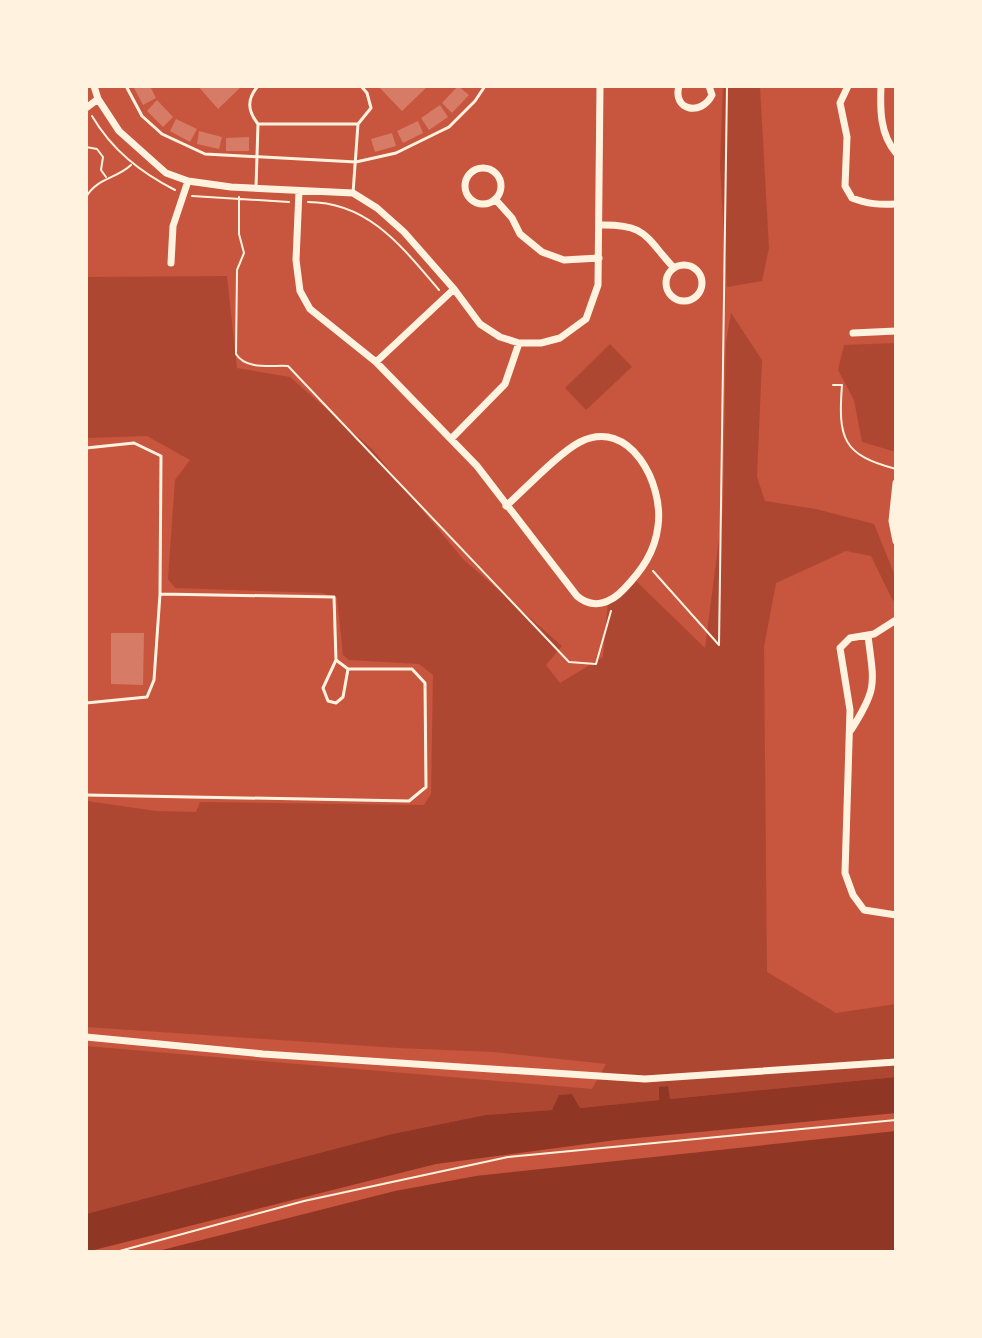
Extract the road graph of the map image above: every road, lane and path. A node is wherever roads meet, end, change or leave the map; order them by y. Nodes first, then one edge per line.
1 (94, 86) edge
2 (126, 86) edge
3 (258, 86) edge
4 (361, 86) edge
5 (485, 86) edge
6 (600, 86) edge
7 (679, 86) edge
8 (709, 86) edge
9 (727, 86) edge
10 (848, 86) edge
11 (872, 86) edge
12 (881, 89) edge
13 (98, 99) junction
14 (86, 107) edge
15 (258, 124) junction
16 (358, 124) junction
17 (86, 147) edge
18 (896, 153) edge
19 (257, 156) junction
20 (356, 162) junction
21 (132, 164) junction
22 (106, 177) junction
23 (188, 181) junction
24 (239, 187) junction
25 (256, 188) junction
26 (299, 191) junction
27 (184, 192) junction
28 (353, 193) junction
29 (86, 197) edge
30 (495, 199) junction
31 (239, 200) junction
32 (298, 202) junction
33 (896, 204) edge
34 (599, 225) junction
35 (599, 258) junction
36 (171, 263) dead end
37 (673, 267) junction
38 (454, 289) junction
39 (445, 297) junction
40 (896, 331) edge
41 (853, 333) dead end
42 (519, 343) junction
43 (376, 362) junction
44 (833, 385) dead end
45 (451, 439) junction
46 (86, 448) edge
47 (896, 469) edge
48 (896, 483) edge
49 (506, 506) junction
50 (896, 541) edge
51 (646, 563) junction
52 (160, 594) junction
53 (615, 599) junction
54 (896, 620) edge
55 (868, 636) junction
56 (336, 660) junction
57 (348, 669) junction
58 (86, 703) edge
59 (849, 732) junction
60 (86, 795) edge
61 (896, 915) edge
62 (86, 1037) edge
63 (896, 1062) edge
64 (896, 1120) edge
65 (116, 1252) edge

1 - 13 street
2 - 19 lane
3 - 15 lane
4 - 16 lane
5 - 20 lane
6 - 34 street
7 - 8 street
9 - 51 path
10 - 33 street
11 - 12 street
12 - 18 street
13 - 14 street
13 - 23 street
14 - 21 path
15 - 16 lane
15 - 19 lane
16 - 20 lane
17 - 22 path
19 - 20 lane
19 - 25 lane
20 - 28 lane
21 - 22 path
21 - 27 path
22 - 29 path
23 - 24 street
23 - 27 street
24 - 25 street
24 - 31 path
25 - 26 street
26 - 28 street
26 - 32 street
27 - 31 path
27 - 36 street
28 - 38 street
30 - 30 street
30 - 35 street
31 - 32 path
31 - 53 path
32 - 39 path
32 - 43 street
34 - 35 street
34 - 37 street
35 - 42 street
37 - 37 street
38 - 39 street
38 - 42 street
39 - 43 street
40 - 41 street
42 - 45 street
43 - 45 street
44 - 47 path
45 - 49 street
46 - 52 lane
48 - 50 street
49 - 51 street
49 - 53 street
51 - 53 street
52 - 56 lane
52 - 58 lane
54 - 55 street
55 - 59 street
55 - 59 street
56 - 57 lane
56 - 57 lane
57 - 60 lane
59 - 61 street
62 - 63 street
64 - 65 path

